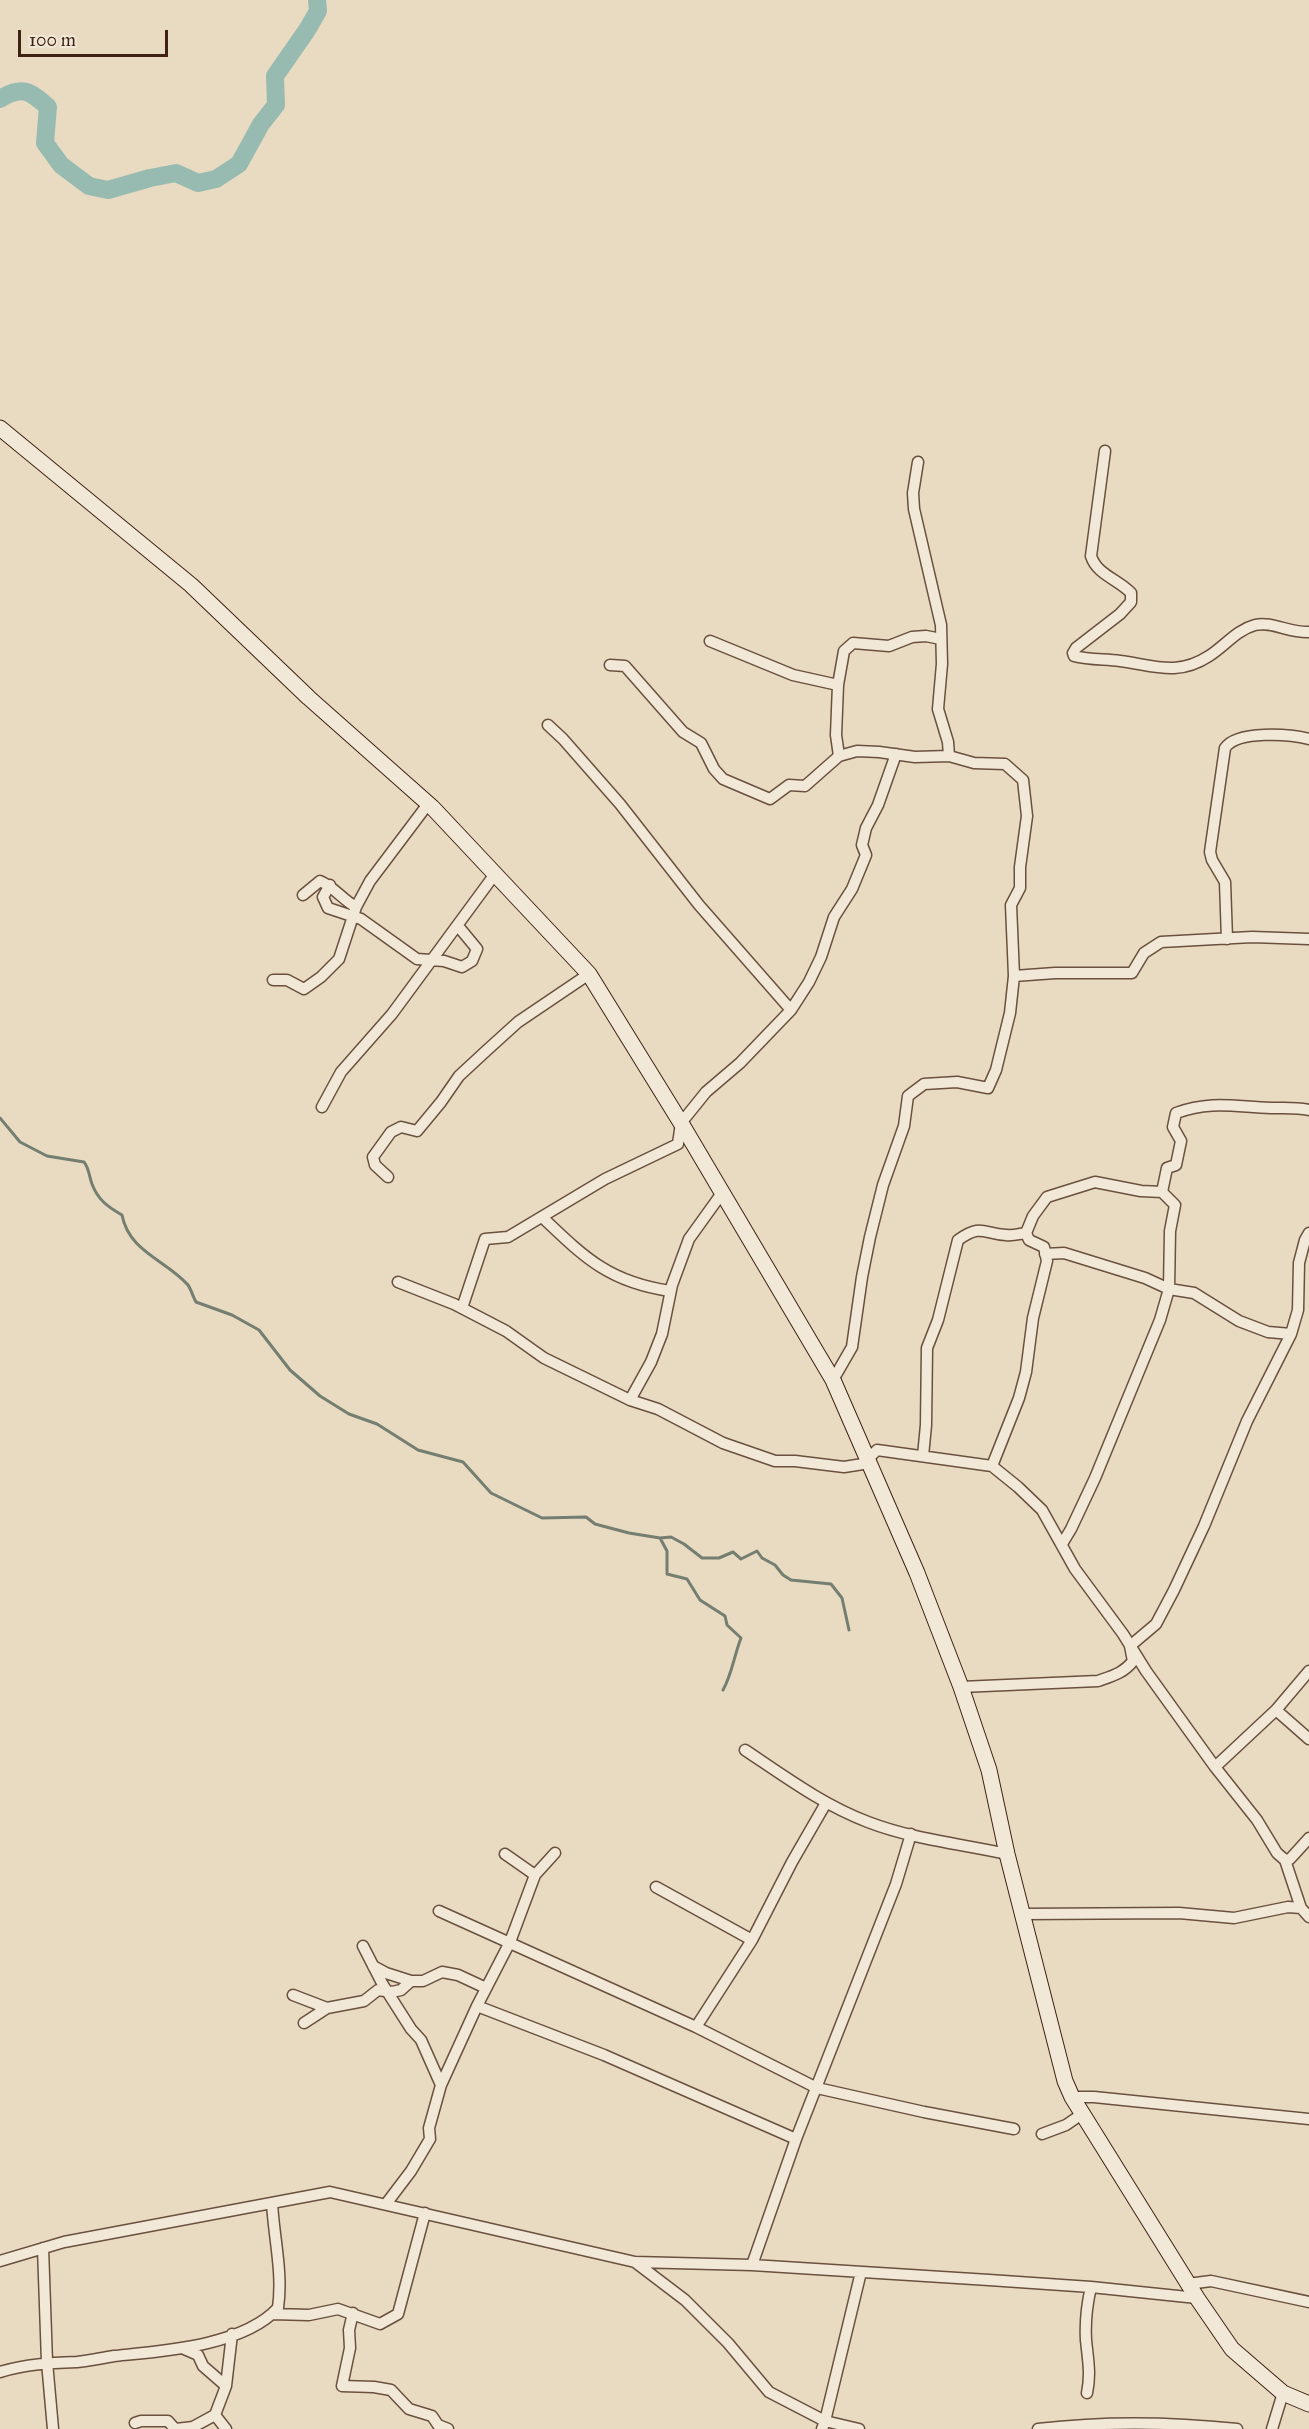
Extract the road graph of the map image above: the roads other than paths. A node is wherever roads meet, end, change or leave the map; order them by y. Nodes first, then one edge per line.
1 (0, 428) edge
2 (1105, 451) dead end
3 (918, 462) dead end
4 (1309, 632) edge
5 (941, 639) junction
6 (710, 641) dead end
7 (610, 665) dead end
8 (838, 685) junction
9 (548, 725) dead end
10 (1309, 739) edge
11 (896, 754) junction
12 (839, 756) junction
13 (949, 756) junction
14 (428, 804) junction
15 (495, 874) junction
16 (330, 885) junction
17 (303, 895) dead end
18 (355, 912) junction
19 (458, 926) junction
20 (1227, 939) junction
21 (1309, 939) edge
22 (432, 960) junction
23 (590, 974) junction
24 (1014, 976) junction
25 (273, 980) dead end
26 (791, 1011) junction
27 (322, 1107) dead end
28 (1309, 1110) edge
29 (681, 1123) junction
30 (387, 1178) dead end
31 (1162, 1192) junction
32 (722, 1193) junction
33 (542, 1217) junction
34 (1026, 1233) junction
35 (1309, 1233) edge
36 (1046, 1254) junction
37 (398, 1282) dead end
38 (1168, 1289) junction
39 (670, 1291) junction
40 (462, 1308) junction
41 (1291, 1334) junction
42 (833, 1380) junction
43 (630, 1400) junction
44 (923, 1456) junction
45 (867, 1458) junction
46 (992, 1466) junction
47 (1062, 1544) junction
48 (1130, 1646) junction
49 (1309, 1671) edge
50 (961, 1687) junction
51 (1276, 1710) junction
52 (1309, 1739) edge
53 (745, 1750) dead end
54 (1215, 1767) junction
55 (826, 1803) junction
56 (911, 1834) junction
57 (1309, 1838) edge
58 (555, 1853) dead end
59 (505, 1854) dead end
60 (1007, 1854) junction
61 (1285, 1860) junction
62 (535, 1875) junction
63 (656, 1887) dead end
64 (439, 1911) dead end
65 (1305, 1912) edge
66 (1023, 1914) junction
67 (752, 1940) junction
68 (510, 1942) junction
69 (363, 1946) dead end
70 (372, 1965) junction
71 (411, 1981) junction
72 (486, 1988) junction
73 (387, 1991) junction
74 (293, 1995) dead end
75 (477, 2006) junction
76 (327, 2007) junction
77 (304, 2023) dead end
78 (696, 2027) junction
79 (441, 2085) junction
80 (818, 2088) junction
81 (1072, 2097) junction
82 (1082, 2114) junction
83 (1309, 2119) edge
84 (1014, 2129) dead end
85 (1042, 2134) dead end
86 (796, 2139) junction
87 (272, 2203) junction
88 (386, 2204) junction
89 (425, 2214) junction
90 (43, 2248) junction
91 (0, 2261) edge
92 (635, 2262) junction
93 (752, 2265) junction
94 (861, 2272) junction
95 (1188, 2283) junction
96 (1091, 2287) junction
97 (1197, 2298) junction
98 (1309, 2302) edge
99 (353, 2313) junction
100 (272, 2314) junction
101 (232, 2334) junction
102 (182, 2348) junction
103 (47, 2362) junction
104 (0, 2372) edge
105 (226, 2386) junction
106 (1087, 2393) dead end
107 (1283, 2393) junction
108 (1309, 2404) edge
109 (215, 2415) junction
110 (135, 2423) dead end
111 (823, 2425) edge
112 (53, 2429) edge
113 (176, 2429) edge
114 (226, 2429) edge
115 (448, 2429) edge
116 (859, 2429) edge
117 (1038, 2429) edge
118 (1237, 2429) edge
119 (1272, 2429) edge

1 - 14 street
2 - 4 street
3 - 5 street
5 - 8 street
5 - 13 street
6 - 8 street
7 - 12 street
8 - 12 street
9 - 26 street
10 - 20 street
11 - 12 street
11 - 13 street
11 - 26 street
13 - 24 street
14 - 15 street
14 - 18 street
15 - 19 street
15 - 23 street
16 - 17 street
16 - 18 street
16 - 18 street
18 - 22 street
18 - 25 street
19 - 22 street
19 - 22 street
20 - 21 street
20 - 24 street
22 - 27 street
23 - 29 street
23 - 30 street
24 - 42 street
26 - 29 street
28 - 31 street
29 - 32 street
29 - 33 street
31 - 34 street
31 - 38 street
32 - 39 street
32 - 42 street
33 - 39 street
33 - 40 street
34 - 36 street
34 - 44 street
35 - 41 street
36 - 38 street
36 - 46 street
37 - 40 street
38 - 41 street
38 - 47 street
39 - 43 street
40 - 43 street
41 - 48 street
42 - 45 street
43 - 45 street
44 - 45 street
44 - 46 street
45 - 50 street
46 - 47 street
47 - 48 street
48 - 50 street
48 - 54 street
49 - 51 street
50 - 60 street
51 - 52 street
51 - 54 street
53 - 55 street
54 - 61 street
55 - 56 street
55 - 67 street
56 - 60 street
56 - 80 street
57 - 61 street
58 - 62 street
59 - 62 street
60 - 66 street
61 - 65 street
62 - 68 street
63 - 67 street
64 - 68 street
65 - 66 street
66 - 81 street
67 - 78 street
68 - 72 street
68 - 78 street
69 - 70 street
70 - 71 street
70 - 73 street
71 - 72 street
71 - 73 street
72 - 75 street
73 - 76 street
73 - 79 street
74 - 76 street
75 - 79 street
75 - 86 street
76 - 77 street
78 - 80 street
79 - 88 street
80 - 84 street
80 - 86 street
81 - 82 street
81 - 83 street
82 - 85 street
82 - 95 street
86 - 93 street
87 - 88 street
87 - 90 street
87 - 100 street
88 - 89 street
89 - 92 street
89 - 99 street
90 - 91 street
90 - 103 street
92 - 93 street
92 - 111 street
93 - 94 street
94 - 96 street
94 - 111 street
95 - 97 street
95 - 98 street
96 - 97 street
96 - 106 street
97 - 107 street
99 - 100 street
99 - 115 street
100 - 101 street
101 - 102 street
101 - 105 street
102 - 103 street
102 - 105 street
103 - 104 street
103 - 112 street
105 - 109 street
107 - 108 street
107 - 119 street
109 - 113 street
109 - 114 street
110 - 113 street
111 - 116 street
117 - 118 street

